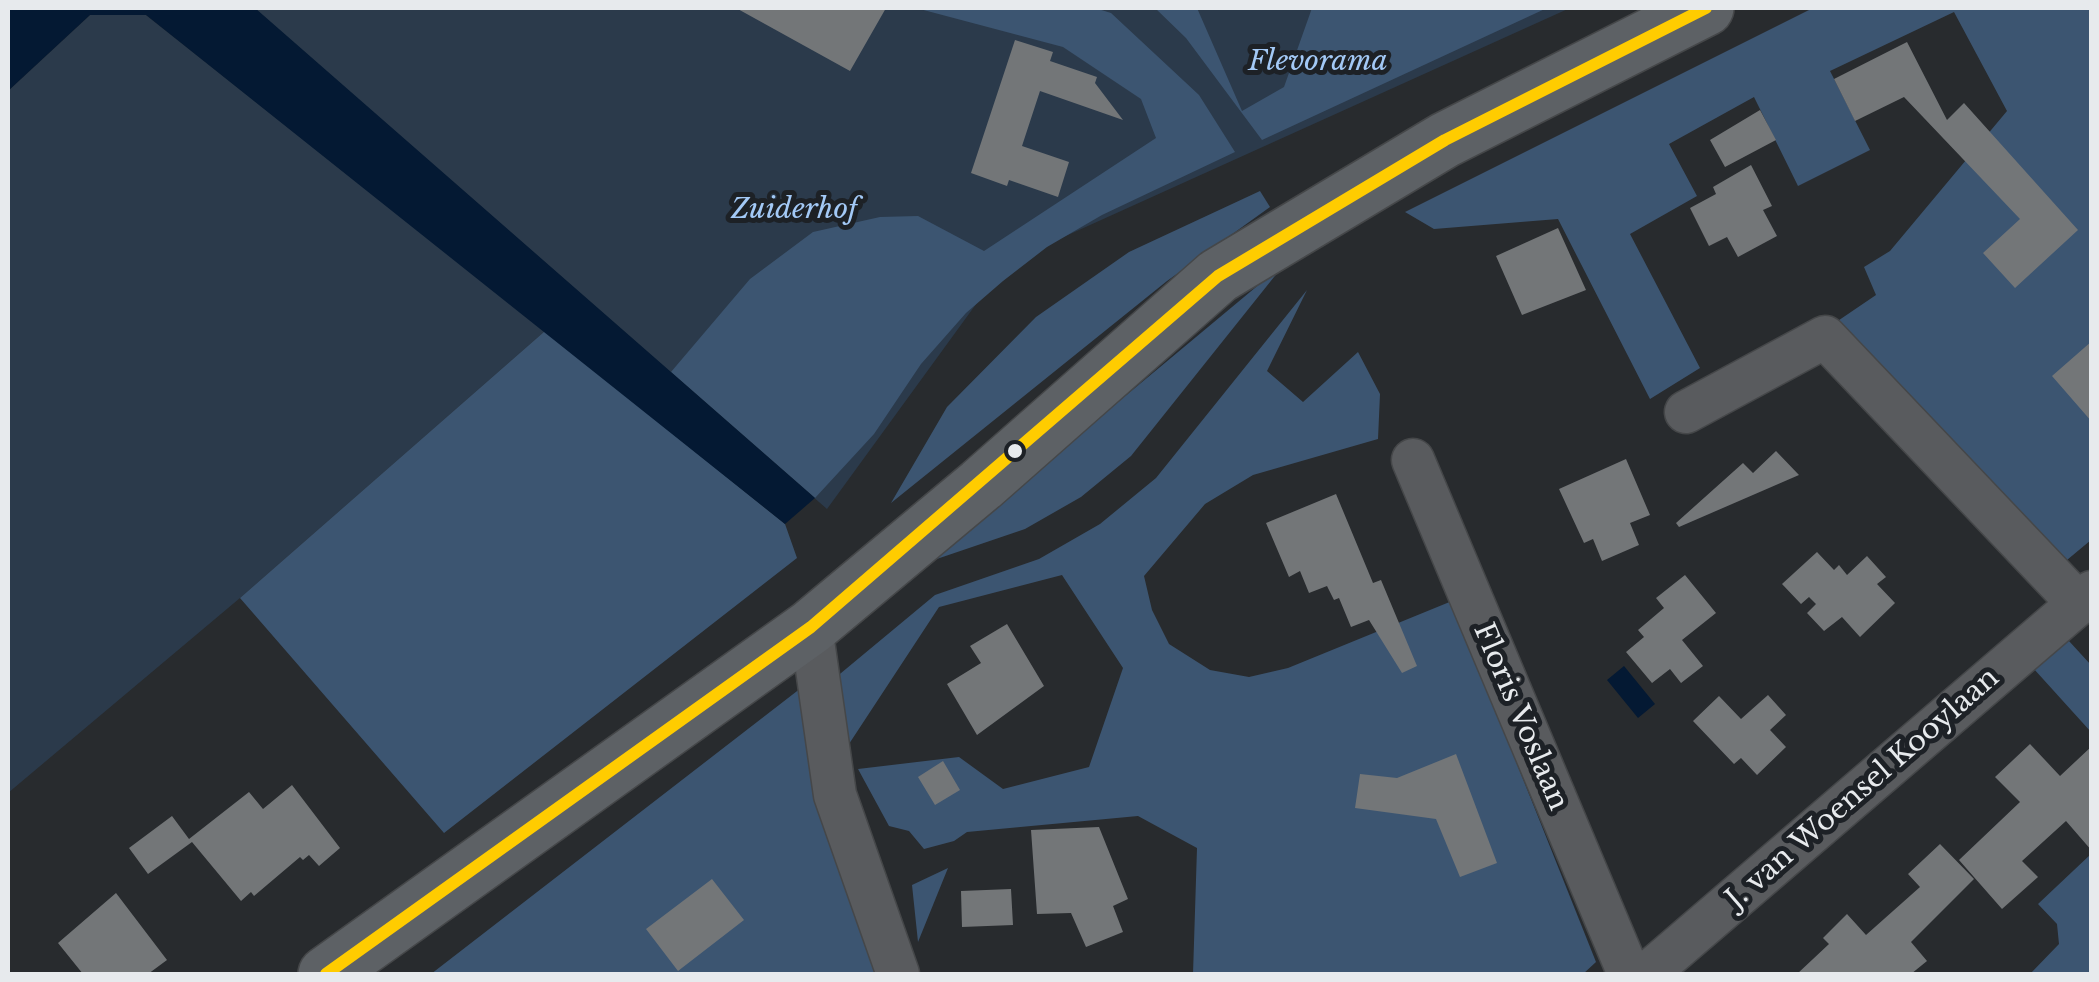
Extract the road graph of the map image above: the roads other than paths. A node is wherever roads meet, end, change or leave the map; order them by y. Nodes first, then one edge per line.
1 (1706, 8) edge
2 (1686, 412) dead end
3 (1413, 460) dead end
4 (2085, 598) edge
5 (811, 627) junction
6 (326, 974) edge
7 (898, 974) edge
8 (1628, 974) edge
9 (1647, 974) edge

1 - 5 main road
2 - 4 street, J. van Woensel Kooylaan
3 - 8 street, Floris Voslaan
4 - 9 street, J. van Woensel Kooylaan
5 - 6 main road
5 - 7 street

